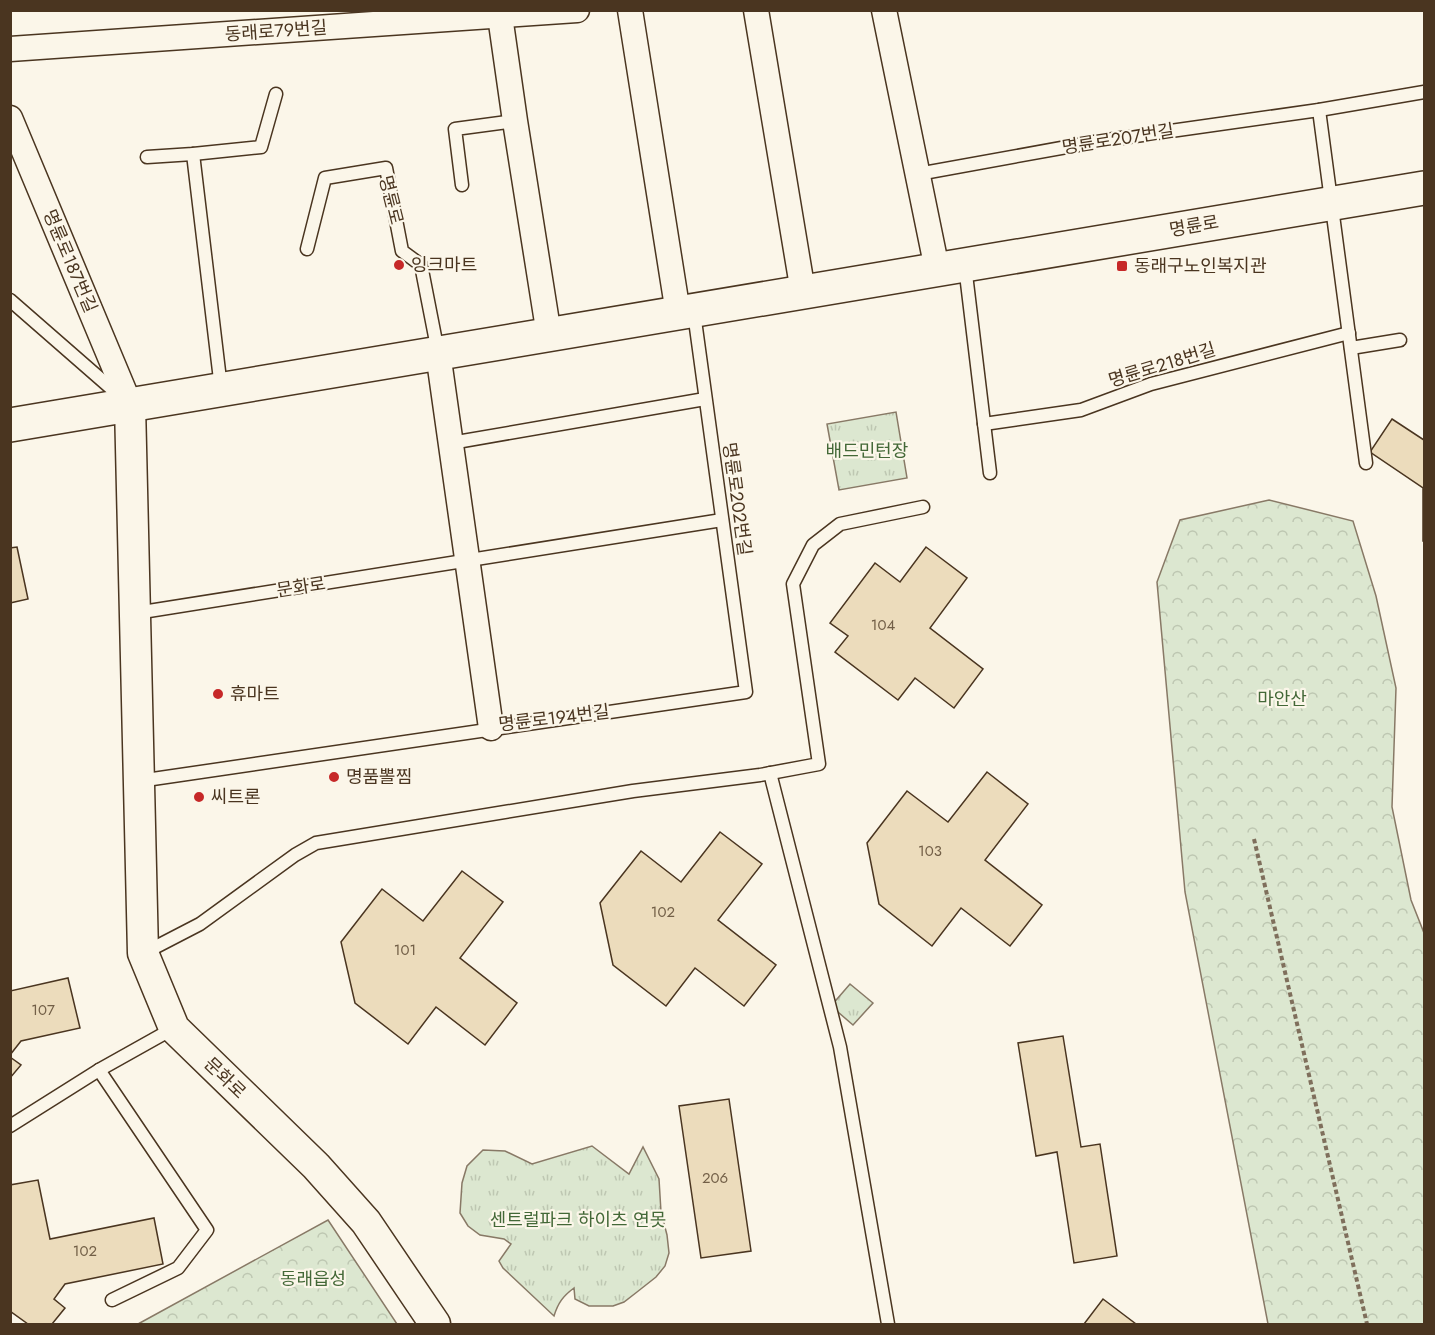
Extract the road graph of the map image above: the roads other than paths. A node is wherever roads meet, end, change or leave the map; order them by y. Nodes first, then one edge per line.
1 (630, 10) edge
2 (756, 10) edge
3 (884, 10) edge
4 (566, 11) edge
5 (500, 16) junction
6 (10, 49) edge
7 (1425, 92) edge
8 (276, 94) dead end
9 (1319, 110) junction
10 (515, 121) junction
11 (12, 127) edge
12 (193, 154) junction
13 (147, 156) dead end
14 (918, 174) junction
15 (462, 185) dead end
16 (1425, 188) edge
17 (1332, 203) junction
18 (307, 249) dead end
19 (951, 267) junction
20 (803, 292) junction
21 (10, 300) edge
22 (686, 312) junction
23 (1349, 333) junction
24 (549, 335) junction
25 (1400, 340) dead end
26 (1351, 348) junction
27 (438, 353) junction
28 (221, 390) junction
29 (705, 399) junction
30 (130, 405) junction
31 (984, 424) junction
32 (10, 425) edge
33 (451, 443) junction
34 (1366, 463) dead end
35 (990, 472) dead end
36 (923, 507) dead end
37 (722, 520) junction
38 (468, 561) junction
39 (135, 613) junction
40 (746, 692) joint
41 (491, 728) junction
42 (770, 773) junction
43 (139, 781) junction
44 (143, 953) junction
45 (174, 1028) junction
46 (99, 1070) junction
47 (10, 1126) edge
48 (112, 1300) dead end
49 (435, 1324) edge
50 (888, 1324) edge

1 - 22 street
2 - 20 street
3 - 14 street
4 - 5 street, 동래로79번길
5 - 6 street, 동래로79번길
5 - 10 street
7 - 9 lane, 명륜로207번길
8 - 12 lane
9 - 14 lane, 명륜로207번길
9 - 17 lane
10 - 15 lane
10 - 24 street
11 - 30 street, 명륜로187번길
12 - 13 lane
12 - 28 lane
14 - 19 street
16 - 17 main road, 명륜로
17 - 19 main road, 명륜로
17 - 23 lane
18 - 27 lane, 명륜로
19 - 20 main road, 명륜로
19 - 31 lane
20 - 22 main road, 명륜로
21 - 30 lane
22 - 24 main road, 명륜로
22 - 29 lane, 명륜로202번길
23 - 26 lane
23 - 31 lane, 명륜로218번길
24 - 27 main road, 명륜로
25 - 26 lane
26 - 34 lane
27 - 28 main road, 명륜로
27 - 33 street, 명륜로194번길
28 - 30 main road, 명륜로
29 - 33 lane
29 - 37 lane, 명륜로202번길
30 - 32 main road, 명륜로
30 - 39 street, 문화로
31 - 35 lane
33 - 38 street, 명륜로194번길
36 - 42 lane
37 - 38 lane
37 - 40 lane, 명륜로202번길
38 - 39 lane, 문화로
38 - 41 street, 명륜로194번길
39 - 43 street, 문화로
40 - 41 lane, 명륜로194번길
41 - 43 lane
42 - 44 lane
42 - 50 lane
43 - 44 street, 문화로
44 - 45 street, 문화로
45 - 46 lane
45 - 49 street, 문화로
46 - 47 lane
46 - 48 lane

